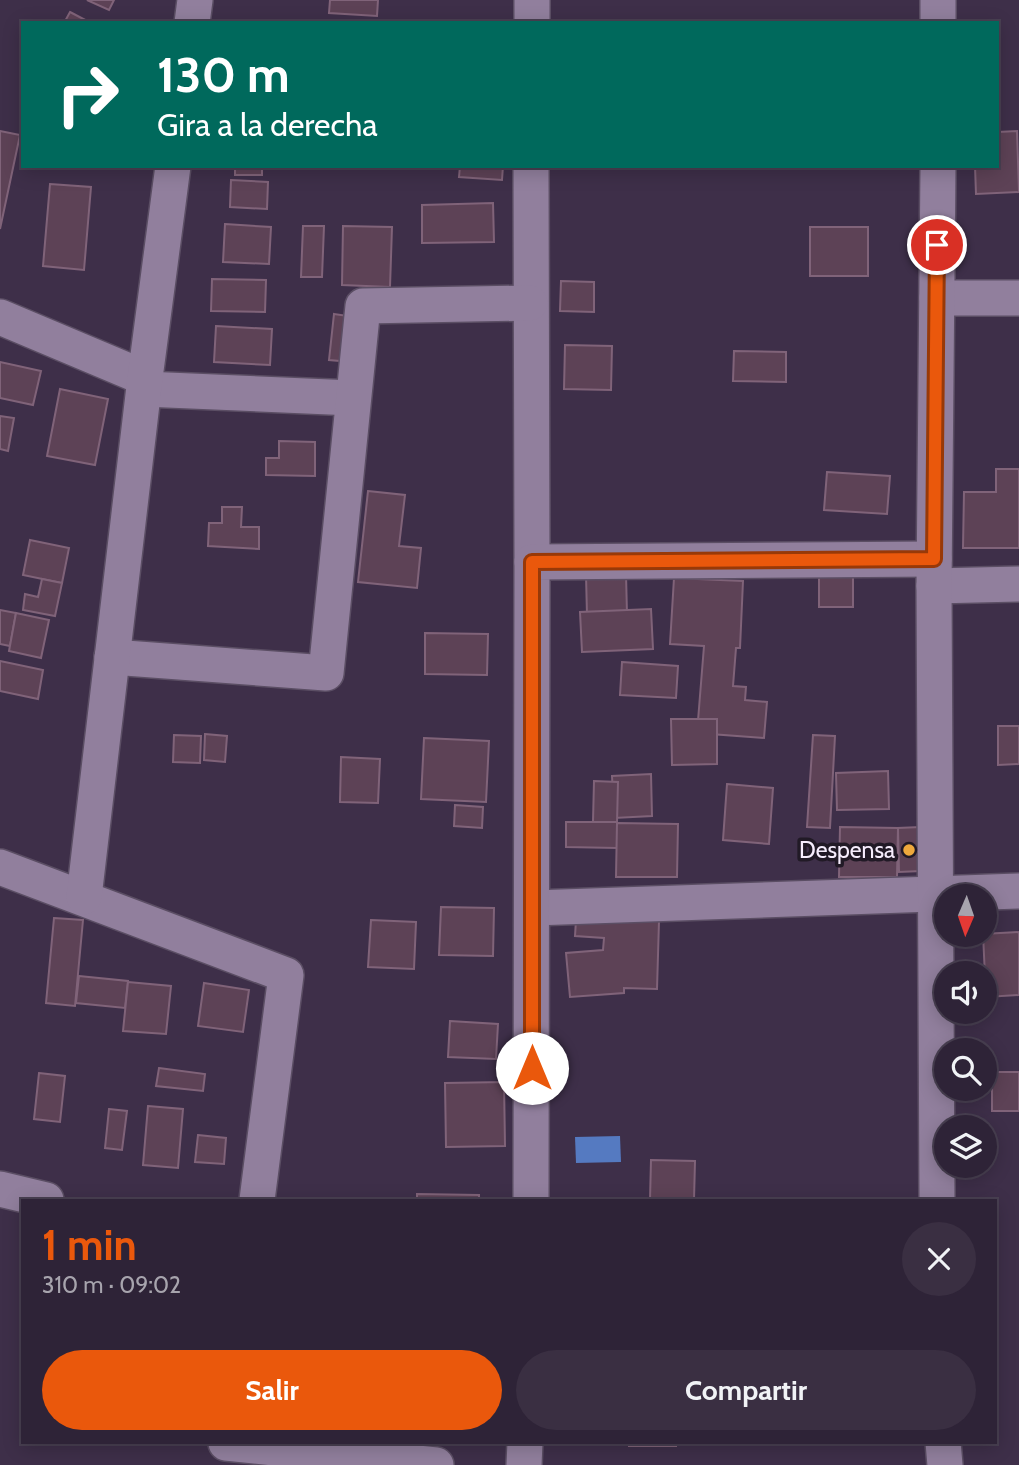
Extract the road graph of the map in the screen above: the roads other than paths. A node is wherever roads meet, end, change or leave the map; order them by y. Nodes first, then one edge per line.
1 (195, 0) edge
2 (532, 0) edge
3 (938, 0) edge
4 (192, 21) edge
5 (532, 21) edge
6 (938, 21) edge
7 (173, 168) edge
8 (531, 168) edge
9 (938, 168) edge
10 (937, 298) junction
11 (1019, 298) edge
12 (530, 303) junction
13 (0, 317) edge
14 (144, 384) junction
15 (353, 398) junction
16 (532, 562) junction
17 (934, 573) junction
18 (1019, 584) edge
19 (112, 657) junction
20 (0, 867) edge
21 (934, 884) edge
22 (1019, 891) edge
23 (998, 892) edge
24 (934, 894) edge
25 (84, 897) junction
26 (533, 908) junction
27 (935, 947) edge
28 (0, 1189) edge
29 (42, 1199) edge
30 (257, 1199) edge
31 (531, 1199) edge
32 (937, 1199) edge
33 (525, 1444) edge
34 (943, 1444) edge
35 (225, 1450) edge
36 (436, 1465) edge
37 (524, 1465) edge
38 (944, 1465) edge

1 - 4 street
2 - 5 street
3 - 6 street
7 - 14 street
8 - 12 street
9 - 10 street
10 - 11 street
10 - 17 street
12 - 15 street
12 - 16 street
13 - 14 street
14 - 15 street
14 - 19 street
15 - 19 street
16 - 17 street
16 - 26 street
17 - 18 street
17 - 21 street
19 - 25 street
20 - 25 street
22 - 23 street
24 - 26 street
25 - 30 street
26 - 31 street
27 - 32 street
28 - 29 street
33 - 37 street
34 - 38 street
35 - 36 street

